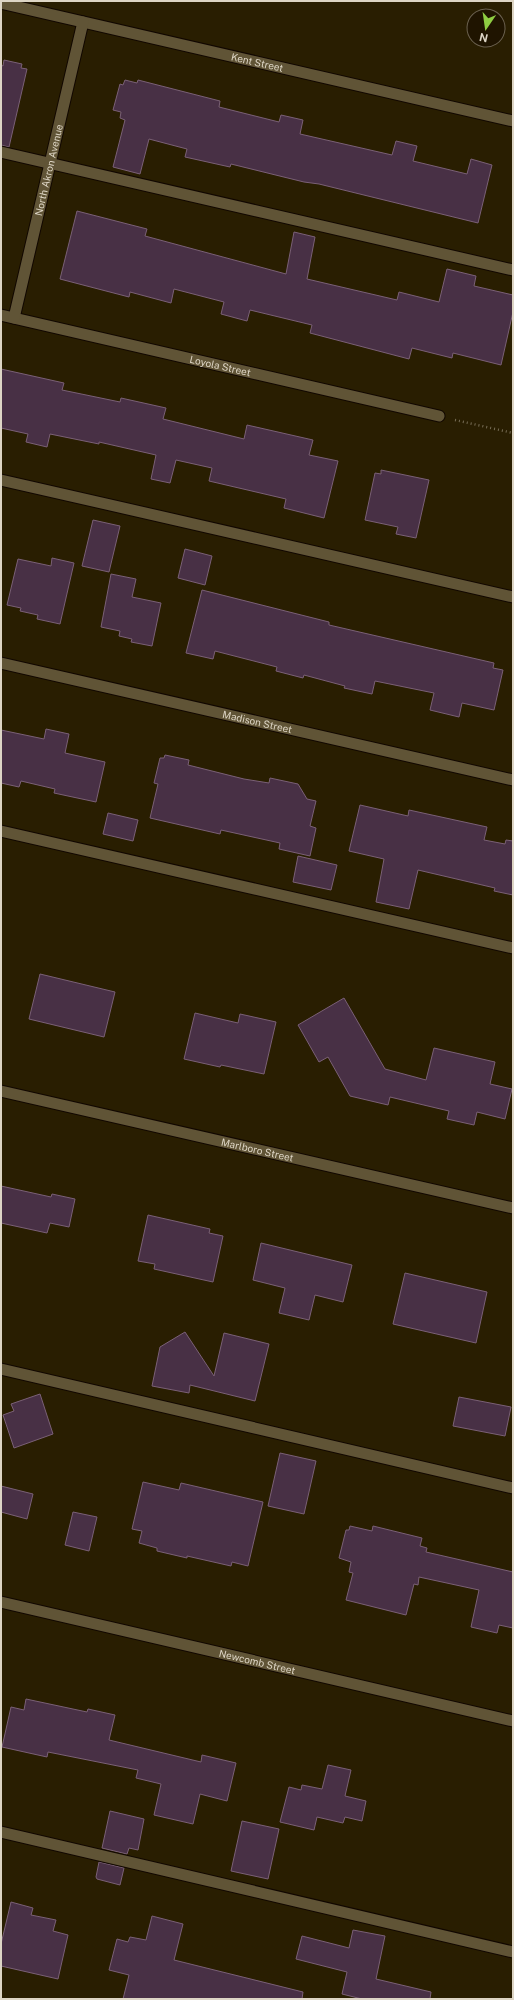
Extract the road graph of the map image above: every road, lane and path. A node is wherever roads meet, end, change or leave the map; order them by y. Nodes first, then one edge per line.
1 (1, 3) edge
2 (83, 22) junction
3 (513, 121) edge
4 (1, 152) edge
5 (50, 164) junction
6 (513, 270) edge
7 (1, 315) edge
8 (14, 318) junction
9 (439, 416) joint
10 (513, 433) edge
11 (1, 480) edge
12 (513, 598) edge
13 (1, 664) edge
14 (513, 780) edge
15 (1, 831) edge
16 (513, 948) edge
17 (1, 1091) edge
18 (513, 1208) edge
19 (1, 1369) edge
20 (513, 1488) edge
21 (1, 1602) edge
22 (513, 1721) edge
23 (1, 1832) edge
24 (513, 1952) edge

1 - 2 street, Kent Street
2 - 3 street, Kent Street
2 - 5 street, North Akron Avenue
4 - 5 street
5 - 6 street
5 - 8 street, North Akron Avenue
7 - 8 street, Loyola Street
8 - 9 street, Loyola Street
9 - 10 path
11 - 12 street
13 - 14 street, Madison Street
15 - 16 street
17 - 18 street, Marlboro Street
19 - 20 street
21 - 22 street, Newcomb Street
23 - 24 street

